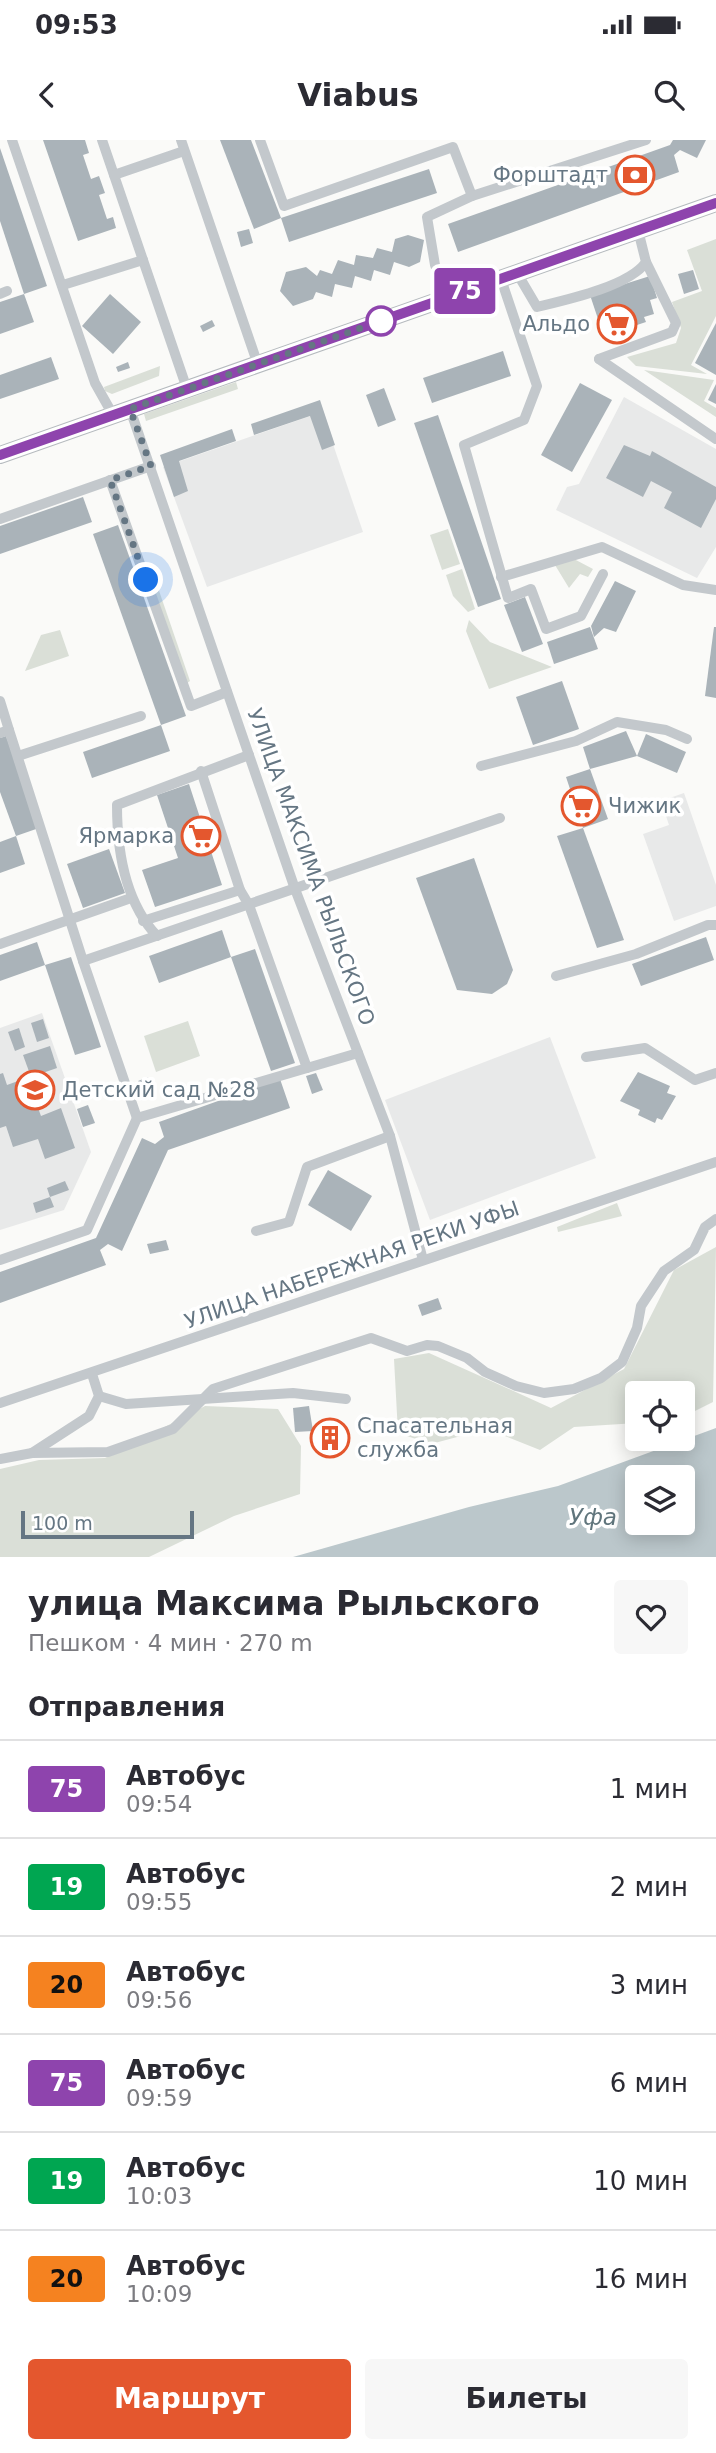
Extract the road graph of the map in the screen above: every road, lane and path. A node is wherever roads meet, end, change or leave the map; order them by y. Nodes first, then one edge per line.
1 (12, 140) edge
2 (102, 140) edge
3 (260, 140) edge
4 (601, 140) edge
5 (646, 140) edge
6 (453, 144) edge
7 (183, 146) edge
8 (607, 151) junction
9 (114, 175) junction
10 (472, 196) junction
11 (716, 203) edge
12 (638, 230) junction
13 (143, 260) junction
14 (646, 262) junction
15 (517, 273) junction
16 (501, 279) junction
17 (63, 285) junction
18 (447, 297) junction
19 (258, 365) junction
20 (187, 389) junction
21 (130, 409) junction
22 (113, 415) junction
23 (716, 439) edge
24 (0, 455) edge
25 (151, 466) junction
26 (110, 480) junction
27 (0, 519) edge
28 (603, 574) dead end
29 (501, 577) junction
30 (716, 590) edge
31 (228, 692) junction
32 (0, 701) edge
33 (141, 716) dead end
34 (5, 732) edge
35 (687, 739) dead end
36 (249, 755) junction
37 (18, 756) junction
38 (481, 766) dead end
39 (201, 771) junction
40 (500, 818) dead end
41 (295, 889) junction
42 (240, 890) junction
43 (131, 898) junction
44 (249, 905) junction
45 (69, 918) junction
46 (143, 921) junction
47 (716, 925) edge
48 (157, 936) junction
49 (0, 944) edge
50 (83, 961) junction
51 (556, 976) dead end
52 (358, 1053) junction
53 (586, 1058) dead end
54 (307, 1068) junction
55 (716, 1073) edge
56 (137, 1118) junction
57 (390, 1136) junction
58 (716, 1162) edge
59 (716, 1219) edge
60 (256, 1231) dead end
61 (0, 1260) edge
62 (423, 1260) junction
63 (92, 1374) junction
64 (99, 1396) junction
65 (205, 1397) junction
66 (346, 1399) dead end
67 (0, 1403) edge
68 (32, 1453) junction
69 (0, 1459) edge

1 - 17 street
2 - 9 street
3 - 6 street
4 - 8 street
5 - 8 street
6 - 10 street
7 - 9 street
7 - 19 street
8 - 10 street
9 - 13 street
10 - 18 street
11 - 12 main road
12 - 14 street
12 - 15 main road
13 - 17 street
13 - 20 street
14 - 15 street
14 - 23 street
15 - 16 main road
16 - 18 main road
16 - 29 street
17 - 22 street
18 - 19 main road
19 - 20 main road
20 - 21 main road
21 - 22 main road
21 - 25 street, УЛИЦА МАКСИМА РЫЛЬСКОГО
22 - 24 main road
25 - 26 street
25 - 31 street, УЛИЦА МАКСИМА РЫЛЬСКОГО
26 - 27 street
26 - 31 street
28 - 29 street
29 - 30 street
31 - 36 street, УЛИЦА МАКСИМА РЫЛЬСКОГО
32 - 34 street
33 - 37 street
34 - 37 street
35 - 38 street
36 - 39 street
36 - 41 street, УЛИЦА МАКСИМА РЫЛЬСКОГО
37 - 45 street
39 - 42 street
39 - 43 street
40 - 41 street
41 - 44 street
41 - 52 street, УЛИЦА МАКСИМА РЫЛЬСКОГО
42 - 44 street
42 - 46 street
43 - 45 street
43 - 46 street
44 - 48 street
44 - 54 street
45 - 49 street
45 - 50 street
46 - 48 street
47 - 51 street
48 - 50 street
50 - 56 street
52 - 54 street
52 - 57 street, УЛИЦА МАКСИМА РЫЛЬСКОГО
53 - 55 street
54 - 56 street
56 - 61 street
57 - 60 street
57 - 62 street, УЛИЦА МАКСИМА РЫЛЬСКОГО
58 - 62 street, УЛИЦА НАБЕРЕЖНАЯ РЕКИ УФЫ
59 - 65 street
62 - 63 street, УЛИЦА НАБЕРЕЖНАЯ РЕКИ УФЫ
63 - 64 street
63 - 67 street, УЛИЦА НАБЕРЕЖНАЯ РЕКИ УФЫ
64 - 65 street
64 - 68 street
65 - 66 street
65 - 68 street
68 - 69 street

